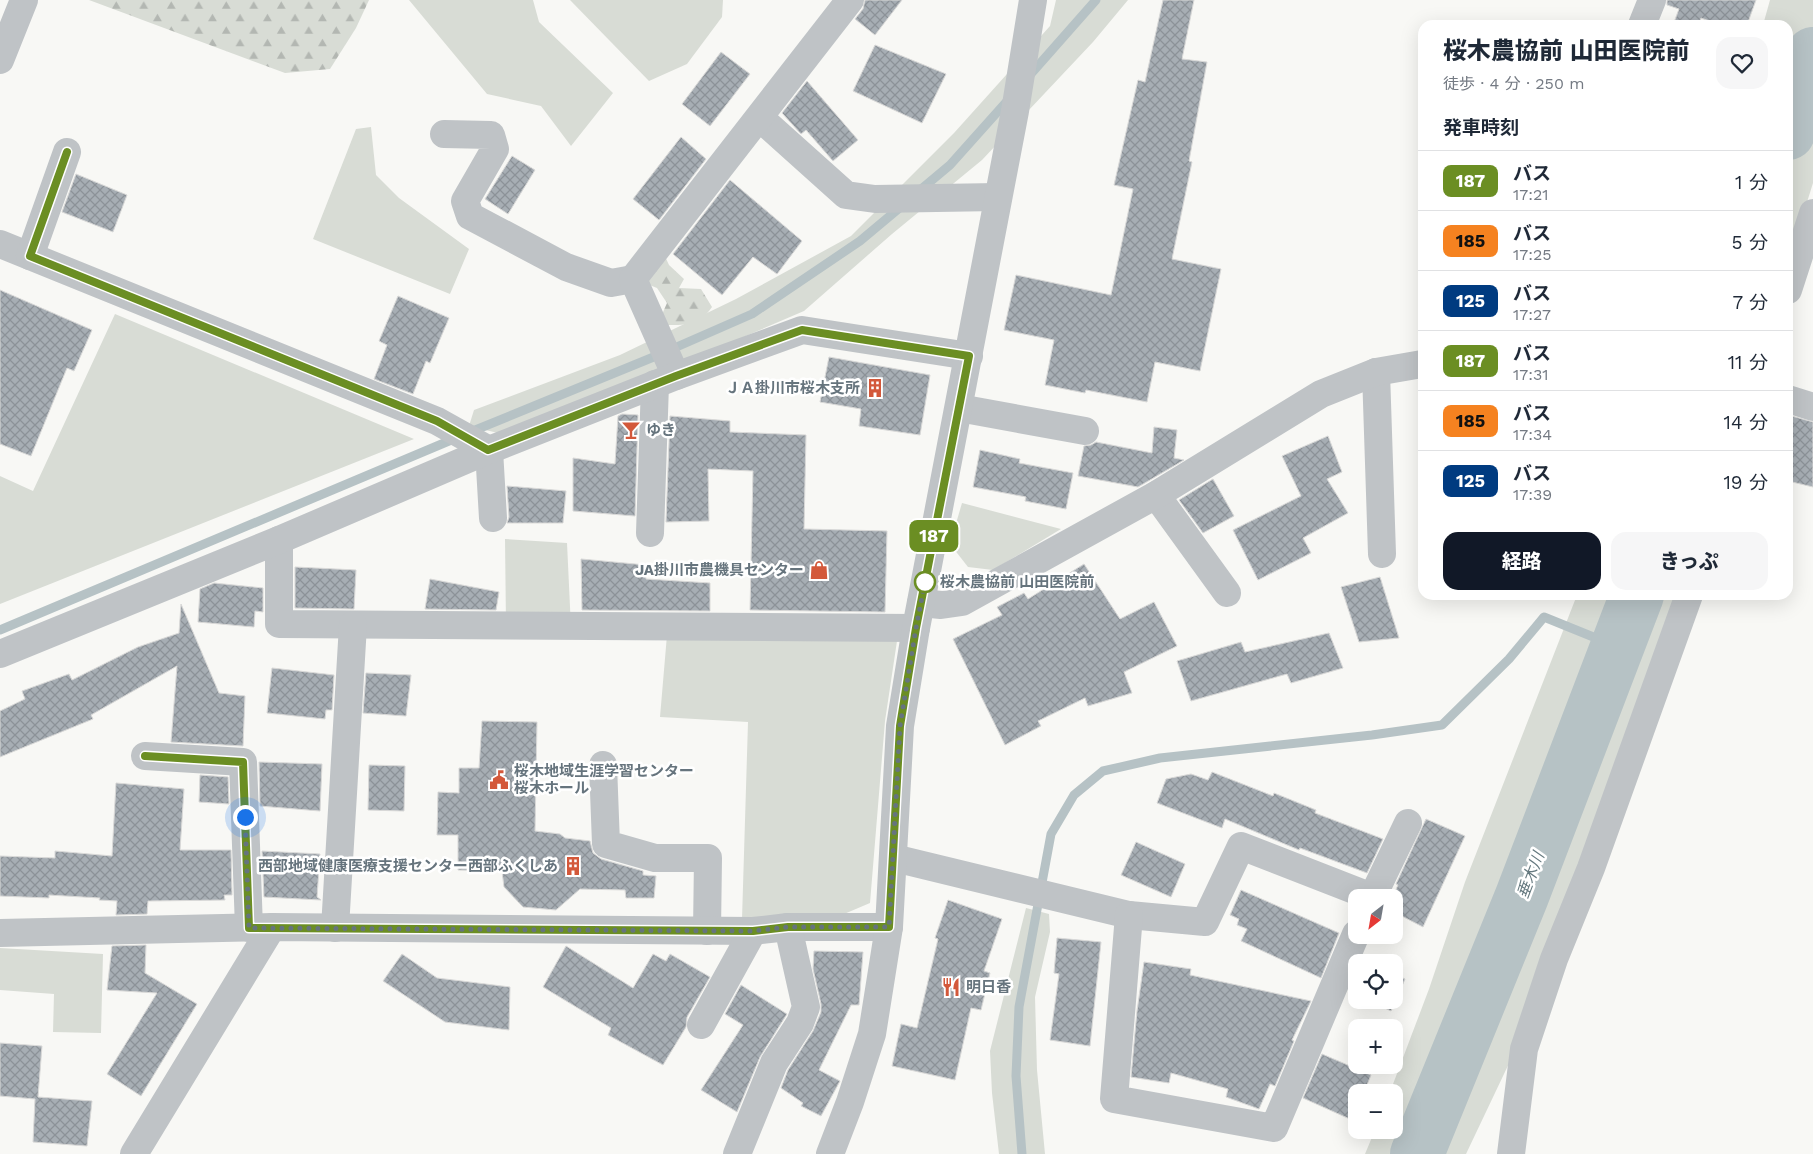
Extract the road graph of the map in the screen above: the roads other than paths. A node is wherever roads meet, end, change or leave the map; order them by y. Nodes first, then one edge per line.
1 (24, 0) edge
2 (850, 0) edge
3 (1033, 0) edge
4 (1652, 0) edge
5 (1644, 20) edge
6 (0, 60) edge
7 (760, 118) junction
8 (444, 134) dead end
9 (67, 152) dead end
10 (998, 197) junction
11 (1813, 213) edge
12 (0, 244) edge
13 (30, 256) junction
14 (1793, 275) edge
15 (633, 279) junction
16 (969, 356) junction
17 (1418, 365) edge
18 (1376, 372) junction
19 (668, 377) junction
20 (1793, 401) edge
21 (1813, 407) edge
22 (959, 408) junction
23 (1085, 431) dead end
24 (488, 450) junction
25 (1156, 495) junction
26 (493, 518) dead end
27 (650, 533) dead end
28 (280, 540) junction
29 (1382, 554) dead end
30 (1227, 594) dead end
31 (1687, 600) edge
32 (918, 616) junction
33 (353, 625) junction
34 (0, 654) edge
35 (145, 756) dead end
36 (603, 765) dead end
37 (1408, 823) dead end
38 (894, 858) junction
39 (1351, 889) edge
40 (1376, 889) edge
41 (1129, 915) junction
42 (261, 927) junction
43 (788, 927) junction
44 (889, 927) junction
45 (335, 928) junction
46 (707, 931) junction
47 (753, 931) junction
48 (0, 933) edge
49 (1352, 944) edge
50 (701, 1025) dead end
51 (134, 1154) edge
52 (737, 1154) edge
53 (830, 1154) edge
54 (1511, 1154) edge

1 - 6 street
2 - 7 street
3 - 10 street
4 - 5 street
7 - 10 street
7 - 15 street
8 - 15 street
9 - 13 street
10 - 16 street
11 - 14 street
12 - 13 street
13 - 24 street
15 - 19 street
16 - 19 street
16 - 22 street
17 - 18 street
18 - 25 street
18 - 29 street
19 - 24 street
19 - 27 street
20 - 21 street
22 - 23 street
22 - 32 street
24 - 26 street
24 - 28 street
25 - 30 street
25 - 32 street
28 - 33 street
28 - 34 street
31 - 54 street
32 - 33 street
32 - 38 street
33 - 45 street
35 - 42 street
36 - 46 street
37 - 40 street
38 - 41 street
38 - 44 street
39 - 41 street
41 - 49 street
42 - 45 street
42 - 48 street
42 - 51 street
43 - 44 street
43 - 47 street
43 - 52 street
44 - 53 street
45 - 46 street
46 - 47 street
47 - 50 street

